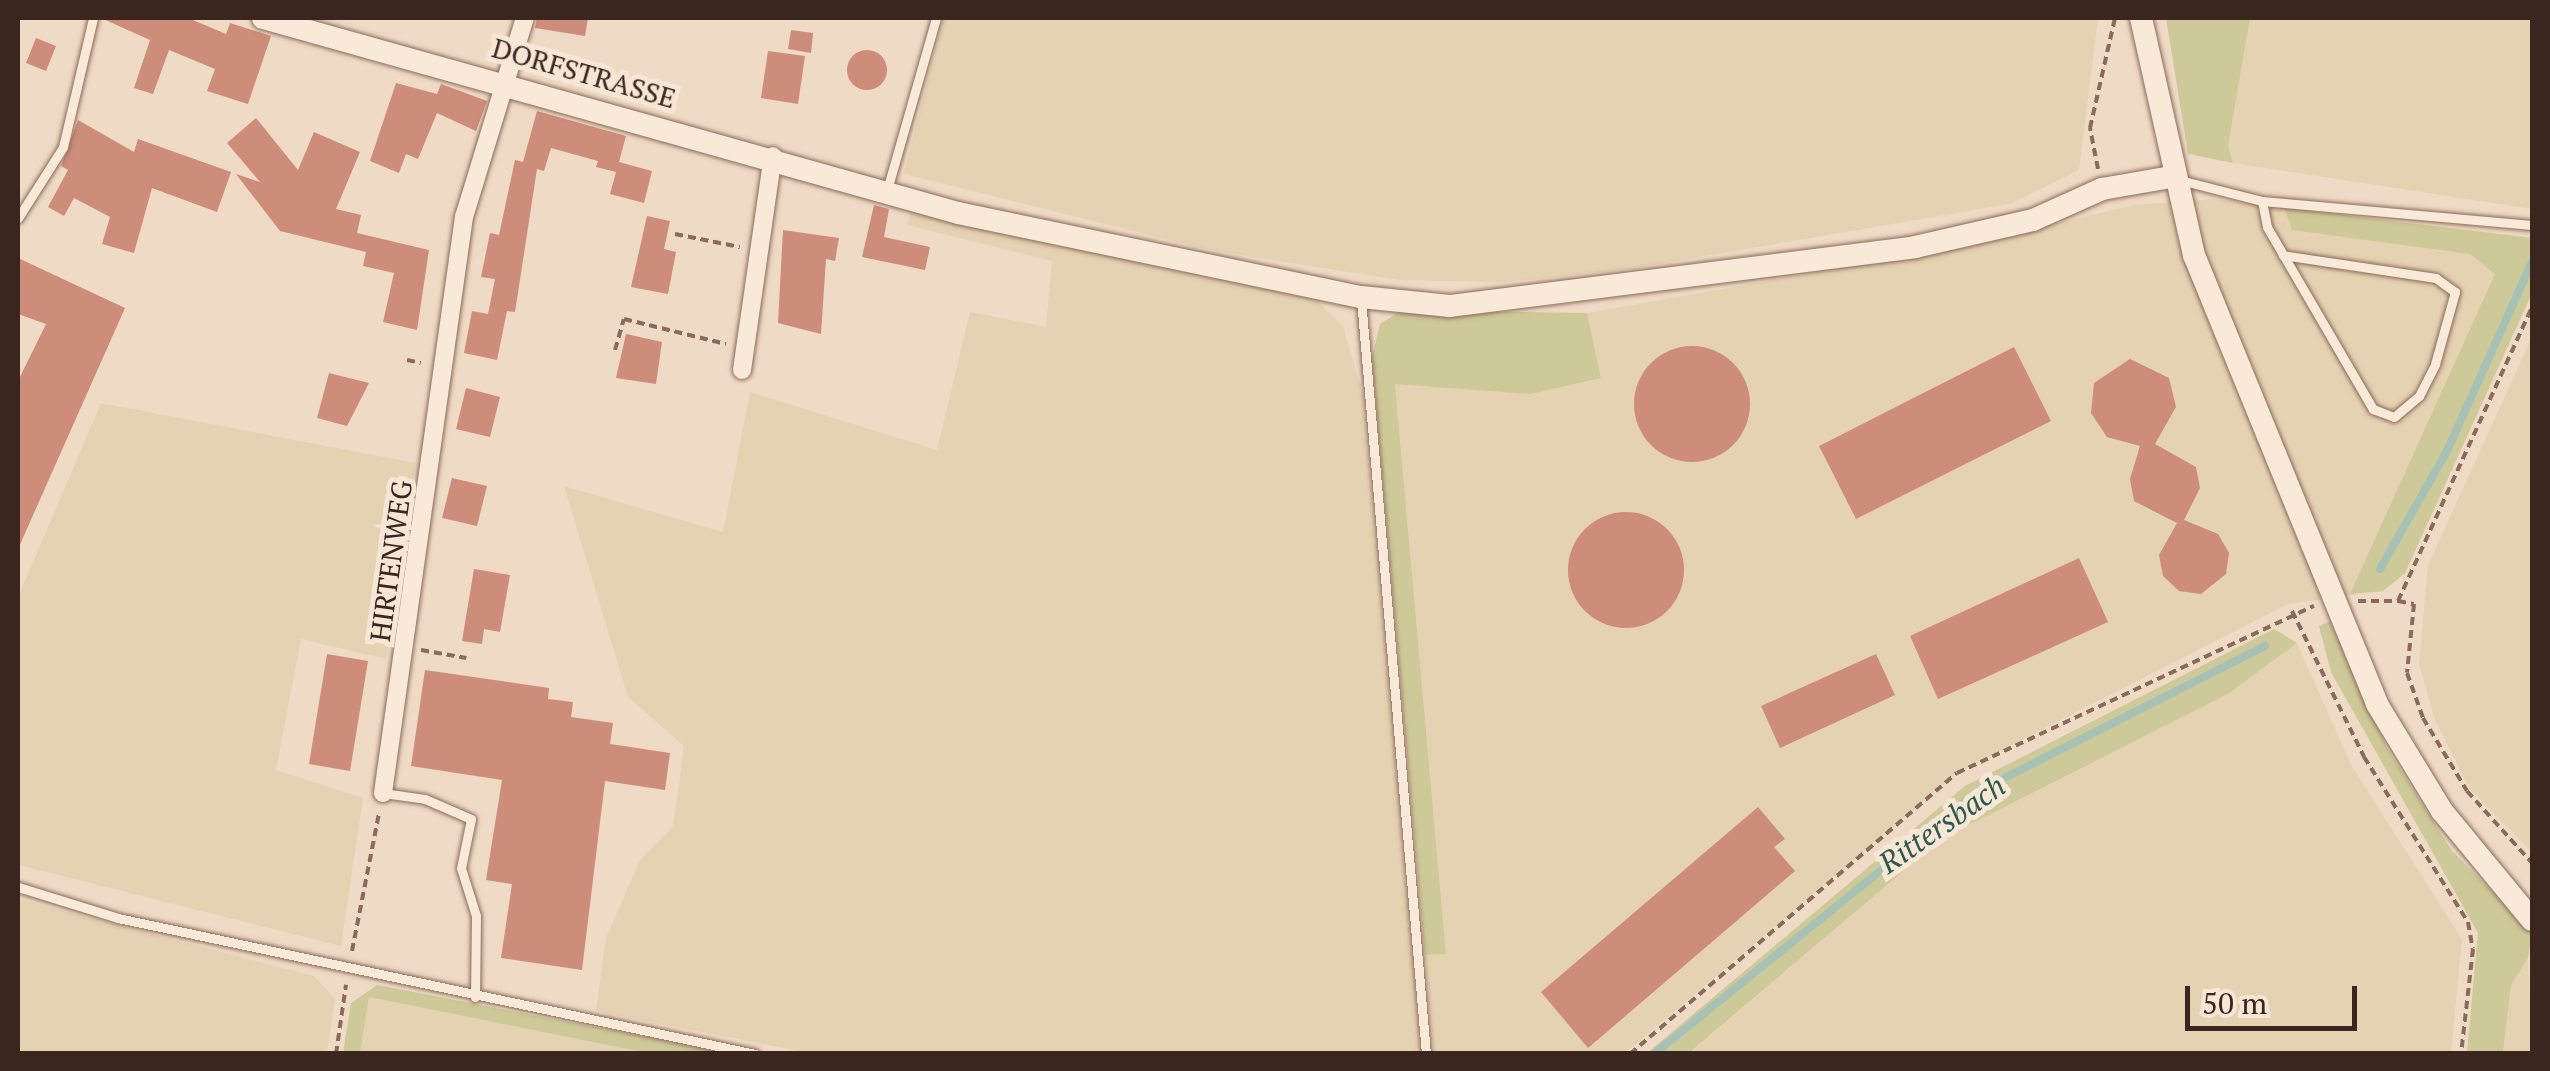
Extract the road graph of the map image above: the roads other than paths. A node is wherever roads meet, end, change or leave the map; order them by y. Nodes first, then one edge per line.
1 (93, 18) edge
2 (264, 18) edge
3 (526, 18) edge
4 (936, 18) edge
5 (2141, 18) edge
6 (510, 81) junction
7 (773, 156) junction
8 (2170, 177) junction
9 (887, 190) junction
10 (2262, 201) junction
11 (18, 218) edge
12 (2532, 225) edge
13 (2283, 255) junction
14 (1361, 296) junction
15 (742, 370) dead end
16 (383, 794) joint
17 (18, 887) edge
18 (2532, 920) edge
19 (475, 997) junction
20 (755, 1054) edge
21 (1426, 1054) edge

1 - 11 lane
2 - 6 street, DORFSTRASSE
3 - 6 street, HIRTENWEG
4 - 9 lane
5 - 8 street
6 - 7 street, DORFSTRASSE
6 - 16 street, HIRTENWEG
7 - 9 street, DORFSTRASSE
7 - 15 street
8 - 10 lane
8 - 14 street, DORFSTRASSE
8 - 18 street
9 - 14 street, DORFSTRASSE
10 - 12 lane
10 - 13 lane
13 - 13 lane
14 - 21 lane
16 - 19 lane
17 - 19 lane
19 - 20 lane

